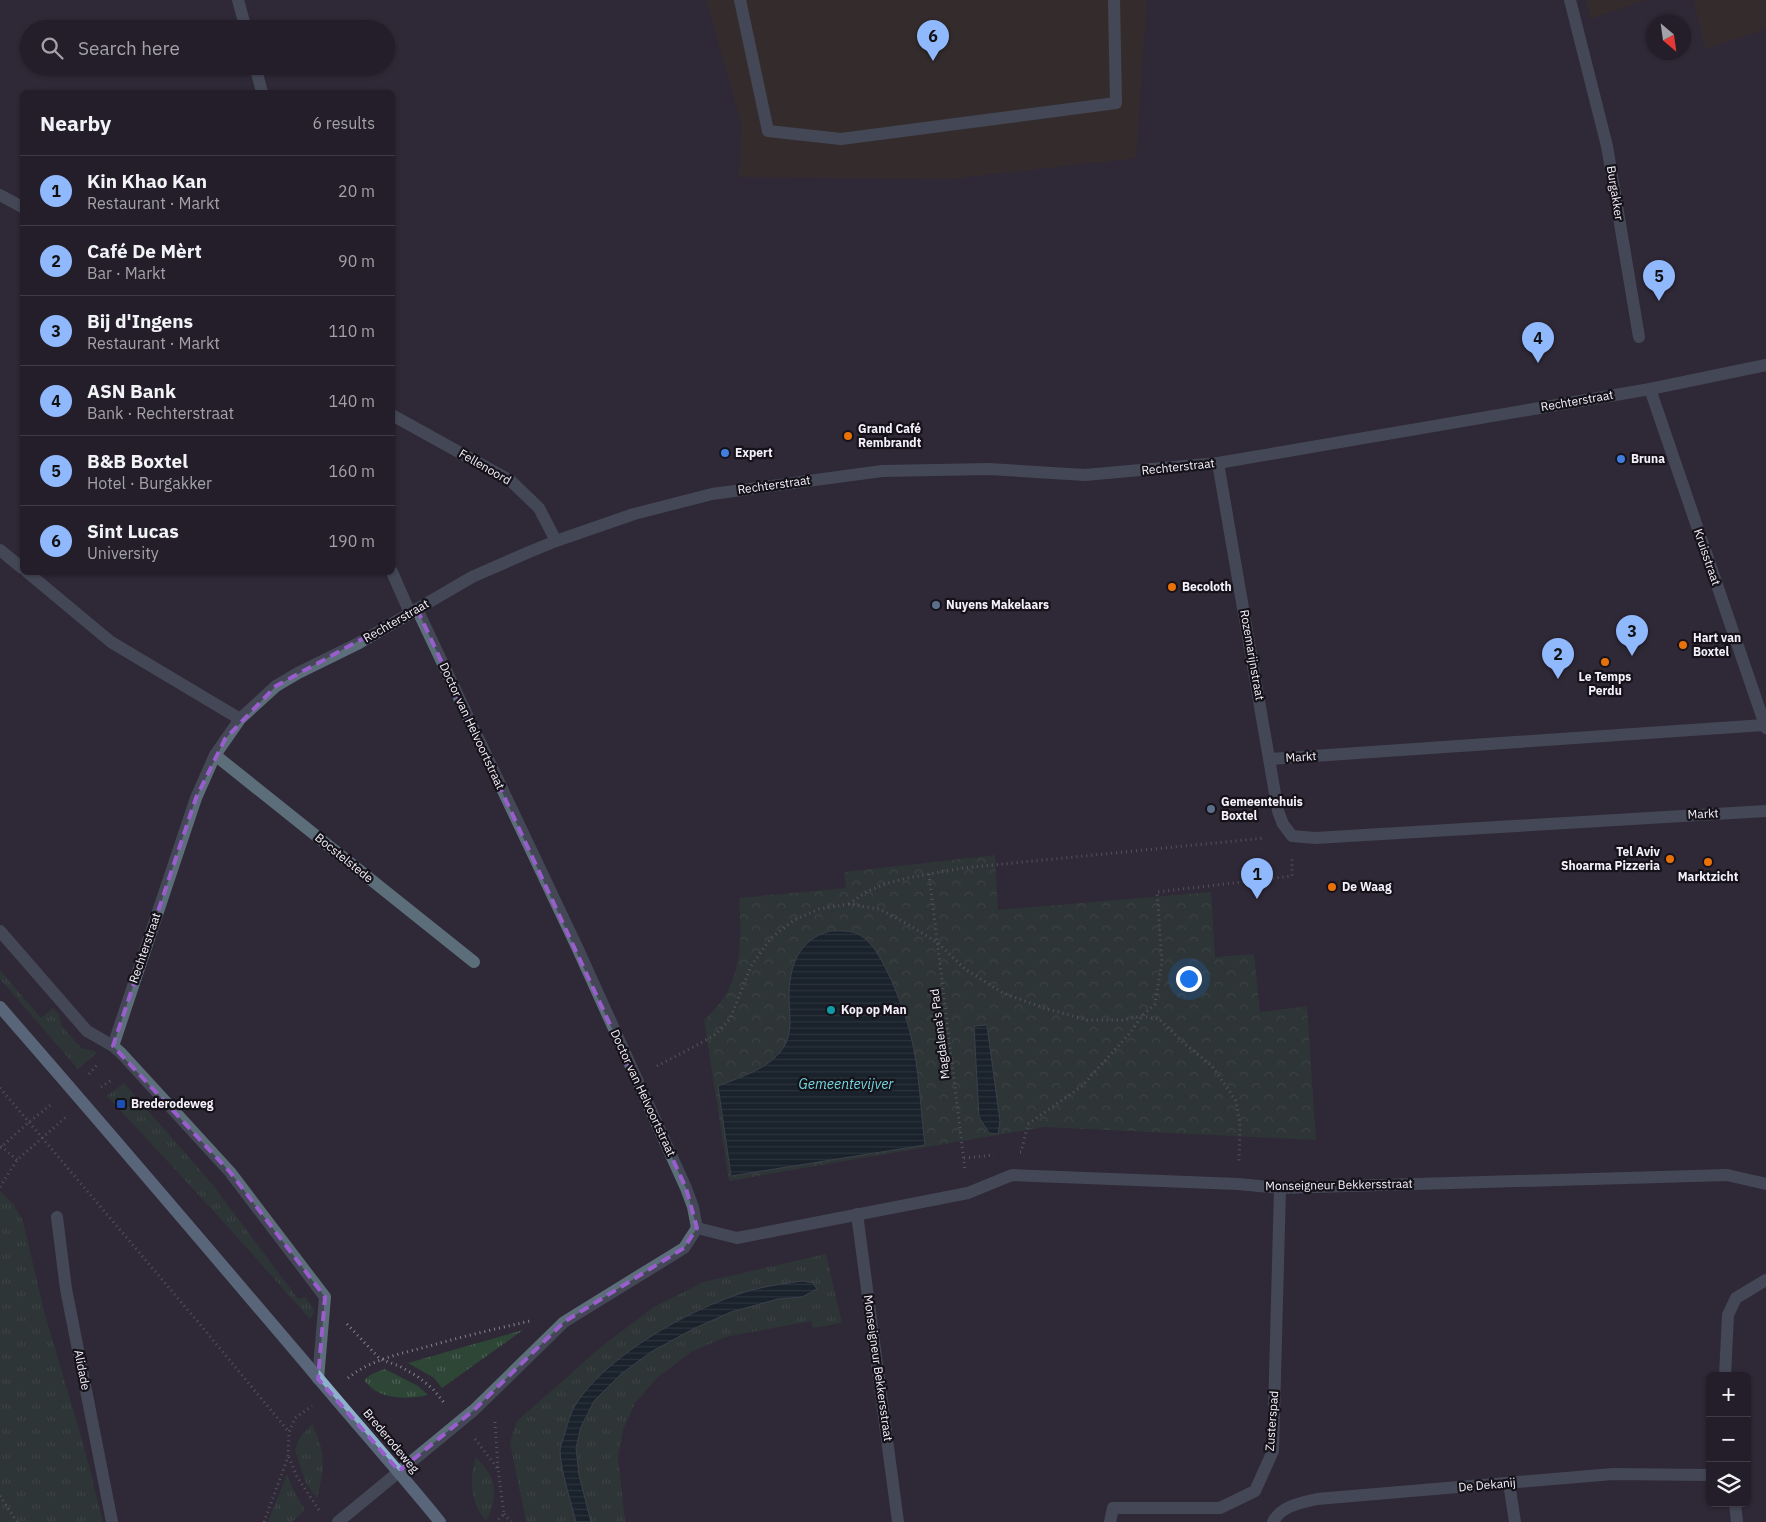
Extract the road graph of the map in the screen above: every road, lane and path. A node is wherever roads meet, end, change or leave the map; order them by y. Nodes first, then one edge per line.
1 (238, 0) edge
2 (740, 0) edge
3 (1114, 0) edge
4 (1570, 0) edge
5 (244, 20) edge
6 (257, 75) edge
7 (261, 90) edge
8 (0, 195) edge
9 (20, 206) edge
10 (1639, 337) dead end
11 (1766, 364) edge
12 (1650, 389) junction
13 (395, 417) edge
14 (1218, 462) junction
15 (556, 541) junction
16 (0, 550) edge
17 (20, 566) edge
18 (32, 575) edge
19 (394, 575) edge
20 (413, 611) junction
21 (240, 719) junction
22 (1765, 726) edge
23 (214, 755) junction
24 (1270, 759) junction
25 (1766, 811) edge
26 (1292, 836) junction
27 (929, 874) junction
28 (849, 904) junction
29 (0, 931) edge
30 (938, 944) junction
31 (474, 962) dead end
32 (0, 1007) edge
33 (1142, 1016) junction
34 (113, 1046) junction
35 (132, 1065) junction
36 (635, 1076) junction
37 (0, 1088) edge
38 (71, 1088) junction
39 (83, 1102) junction
40 (29, 1122) junction
41 (43, 1138) junction
42 (1, 1146) edge
43 (1012, 1153) dead end
44 (1002, 1154) dead end
45 (964, 1158) junction
46 (17, 1160) junction
47 (1238, 1184) junction
48 (1766, 1184) edge
49 (0, 1187) edge
50 (1280, 1188) junction
51 (968, 1193) junction
52 (857, 1214) junction
53 (56, 1217) dead end
54 (697, 1228) junction
55 (1766, 1280) edge
56 (326, 1298) junction
57 (564, 1322) junction
58 (1725, 1372) edge
59 (318, 1379) junction
60 (492, 1392) junction
61 (289, 1432) dead end
62 (498, 1469) dead end
63 (399, 1471) junction
64 (1706, 1475) edge
65 (1509, 1483) junction
66 (0, 1496) edge
67 (1735, 1507) edge
68 (504, 1514) dead end
69 (324, 1515) dead end
70 (17, 1522) edge
71 (112, 1522) edge
72 (264, 1522) edge
73 (338, 1522) edge
74 (440, 1522) edge
75 (511, 1522) edge
76 (898, 1522) edge
77 (1110, 1522) edge
78 (1273, 1522) edge
79 (1515, 1522) edge
80 (1737, 1522) edge

1 - 5 street
2 - 3 street
4 - 10 street, Burgakker
6 - 7 street
8 - 9 street
11 - 12 street, Rechterstraat
12 - 14 street, Rechterstraat
12 - 22 street, Kruisstraat
13 - 15 street, Fellenoord
14 - 15 street, Rechterstraat
14 - 24 street, Rozemarijnstraat
15 - 20 street, Rechterstraat
16 - 17 street
18 - 21 street
19 - 20 street, Doctor van Helvoortstraat
20 - 21 street, Rechterstraat
20 - 36 street, Doctor van Helvoortstraat
21 - 23 street, Rechterstraat
22 - 24 street, Markt
23 - 31 street, Bocstelstede
23 - 34 street, Rechterstraat
24 - 26 street, Markt
25 - 26 street, Markt
26 - 27 path
26 - 33 path
27 - 28 path
27 - 30 path, Magdalena's Pad
28 - 30 path
28 - 36 path
29 - 34 street
30 - 33 path
30 - 45 path, Magdalena's Pad
32 - 38 main road, Brederodeweg
33 - 43 path
33 - 47 path
34 - 35 street
34 - 38 path
35 - 39 path
35 - 56 street
36 - 54 street, Doctor van Helvoortstraat
37 - 40 path
38 - 39 main road, Brederodeweg
38 - 40 path
39 - 41 path
39 - 59 main road, Brederodeweg
40 - 41 path
40 - 42 path
41 - 46 path
41 - 61 path
42 - 46 path
44 - 45 path
45 - 51 path, Magdalena's Pad
46 - 49 path
47 - 50 street, Monseigneur Bekkersstraat
47 - 51 street, Monseigneur Bekkersstraat
48 - 50 street, Monseigneur Bekkersstraat
50 - 77 street, Zusterspad
51 - 52 street, Monseigneur Bekkersstraat
52 - 54 street, Monseigneur Bekkersstraat
52 - 76 street, Monseigneur Bekkersstraat
53 - 71 street, Alidade
54 - 57 street
55 - 58 street
56 - 57 path
56 - 59 street
57 - 60 street
59 - 63 main road, Brederodeweg
60 - 62 path
60 - 63 street
63 - 73 street
63 - 74 main road, Brederodeweg
64 - 65 street, De Dekanij
65 - 78 street, De Dekanij
65 - 79 street
66 - 70 path
67 - 80 street
68 - 75 path
69 - 72 path

